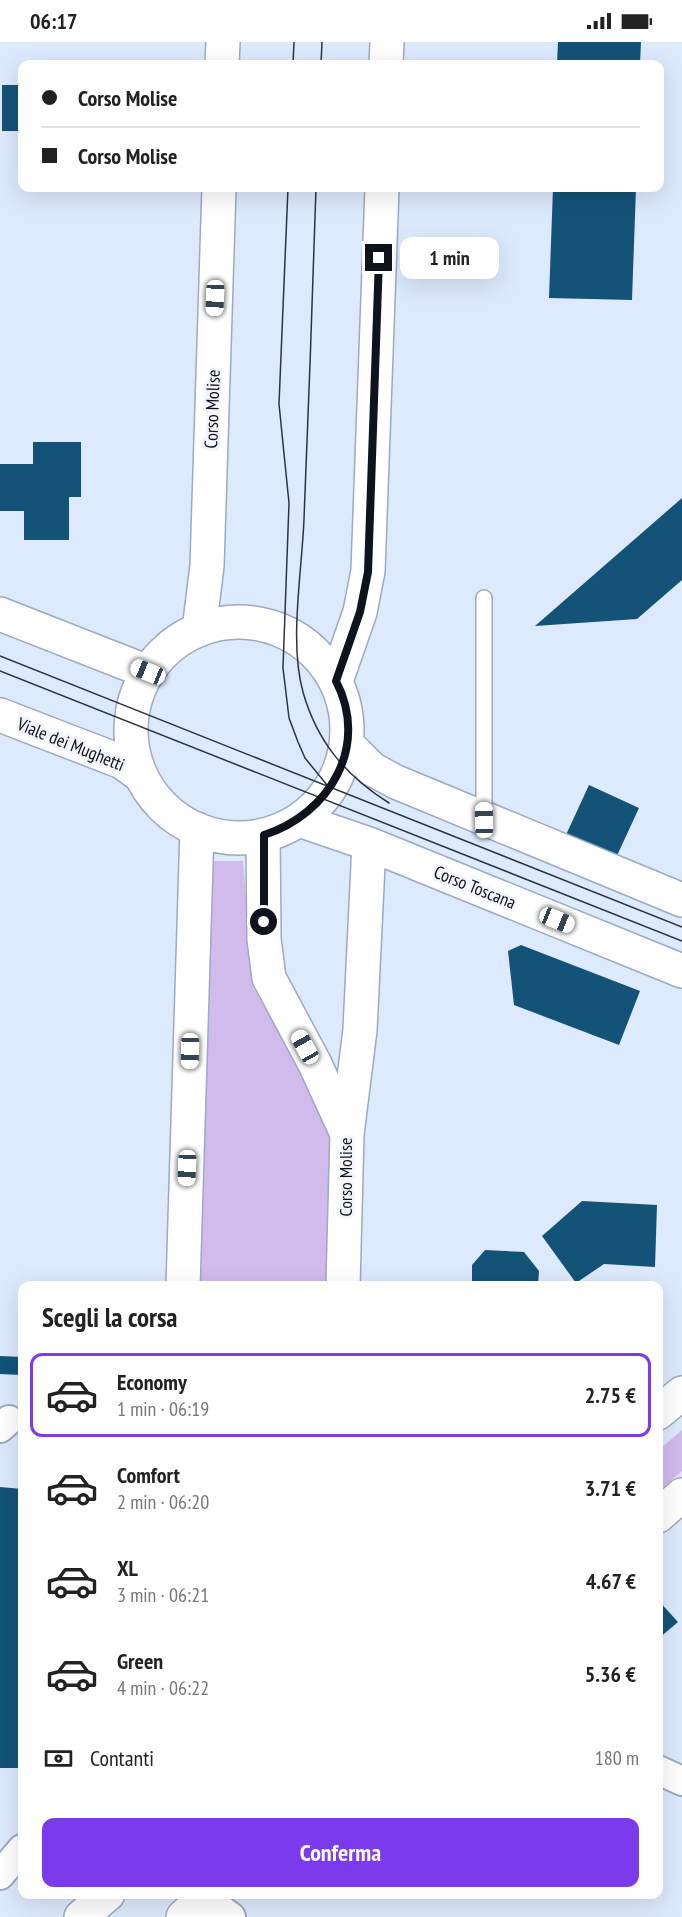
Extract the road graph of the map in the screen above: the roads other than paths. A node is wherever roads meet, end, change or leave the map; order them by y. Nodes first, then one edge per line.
1 (223, 42) edge
2 (387, 42) edge
3 (222, 60) edge
4 (386, 60) edge
5 (219, 192) edge
6 (382, 192) edge
7 (484, 598) dead end
8 (0, 614) edge
9 (199, 630) junction
10 (148, 672) junction
11 (336, 681) junction
12 (0, 715) edge
13 (347, 744) junction
14 (141, 776) junction
15 (299, 820) junction
16 (484, 820) junction
17 (197, 829) junction
18 (264, 835) junction
19 (369, 844) junction
20 (682, 900) edge
21 (682, 971) edge
22 (347, 1134) junction
23 (183, 1281) edge
24 (343, 1281) edge
25 (682, 1393) edge
26 (663, 1409) edge
27 (682, 1495) edge
28 (663, 1512) edge
29 (663, 1772) edge
30 (682, 1781) edge
31 (18, 1855) edge
32 (0, 1875) edge
33 (102, 1899) edge
34 (199, 1901) edge
35 (81, 1917) edge
36 (231, 1917) edge

1 - 3 street
2 - 4 street
5 - 9 street, Corso Molise
6 - 11 street
7 - 16 lane
8 - 10 street
9 - 10 street
9 - 11 street
10 - 14 street
11 - 13 street
12 - 14 street, Viale dei Mughetti
13 - 15 street
13 - 16 street
14 - 17 street
15 - 18 street
15 - 19 street, Corso Toscana
16 - 20 street
17 - 18 street
17 - 23 street
18 - 22 street, Corso Molise
19 - 21 street, Corso Toscana
19 - 22 street
22 - 24 street, Corso Molise
25 - 26 street
27 - 28 street
29 - 30 street
31 - 32 street
33 - 35 street
34 - 36 street

